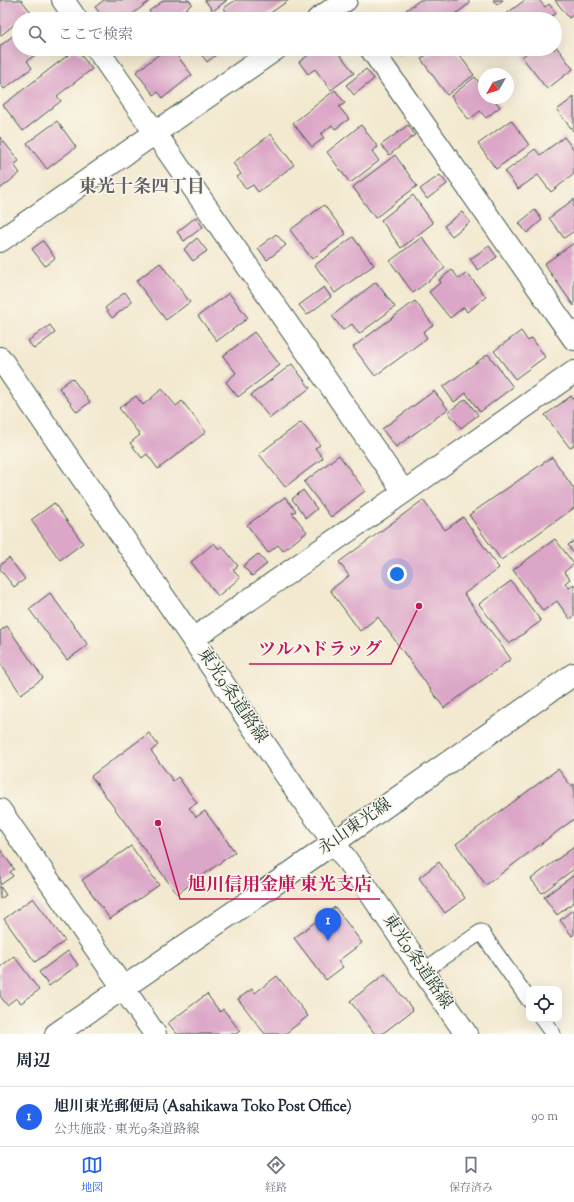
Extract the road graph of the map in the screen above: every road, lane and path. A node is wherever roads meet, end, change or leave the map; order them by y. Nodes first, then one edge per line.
1 (63, 0) edge
2 (343, 6) edge
3 (71, 12) edge
4 (331, 12) edge
5 (102, 56) edge
6 (266, 56) edge
7 (376, 56) edge
8 (156, 133) junction
9 (0, 241) edge
10 (574, 340) edge
11 (0, 358) edge
12 (574, 372) edge
13 (404, 492) junction
14 (193, 639) junction
15 (574, 674) edge
16 (0, 810) edge
17 (333, 842) junction
18 (423, 971) junction
19 (123, 987) junction
20 (526, 996) edge
21 (544, 1022) edge
22 (56, 1034) edge
23 (155, 1034) edge
24 (466, 1034) edge
25 (553, 1034) edge

1 - 3 street
2 - 4 street
5 - 8 street
6 - 8 street
7 - 10 street
8 - 9 street
8 - 13 street
11 - 14 street, 東光9条道路線
12 - 13 street
13 - 14 street
14 - 17 street, 東光9条道路線
15 - 17 street, 永山東光線
16 - 19 street
17 - 18 street, 東光9条道路線
17 - 19 street, 永山東光線
18 - 20 lane
18 - 24 street, 東光9条道路線
19 - 22 street, 永山東光線
19 - 23 street
21 - 25 lane

